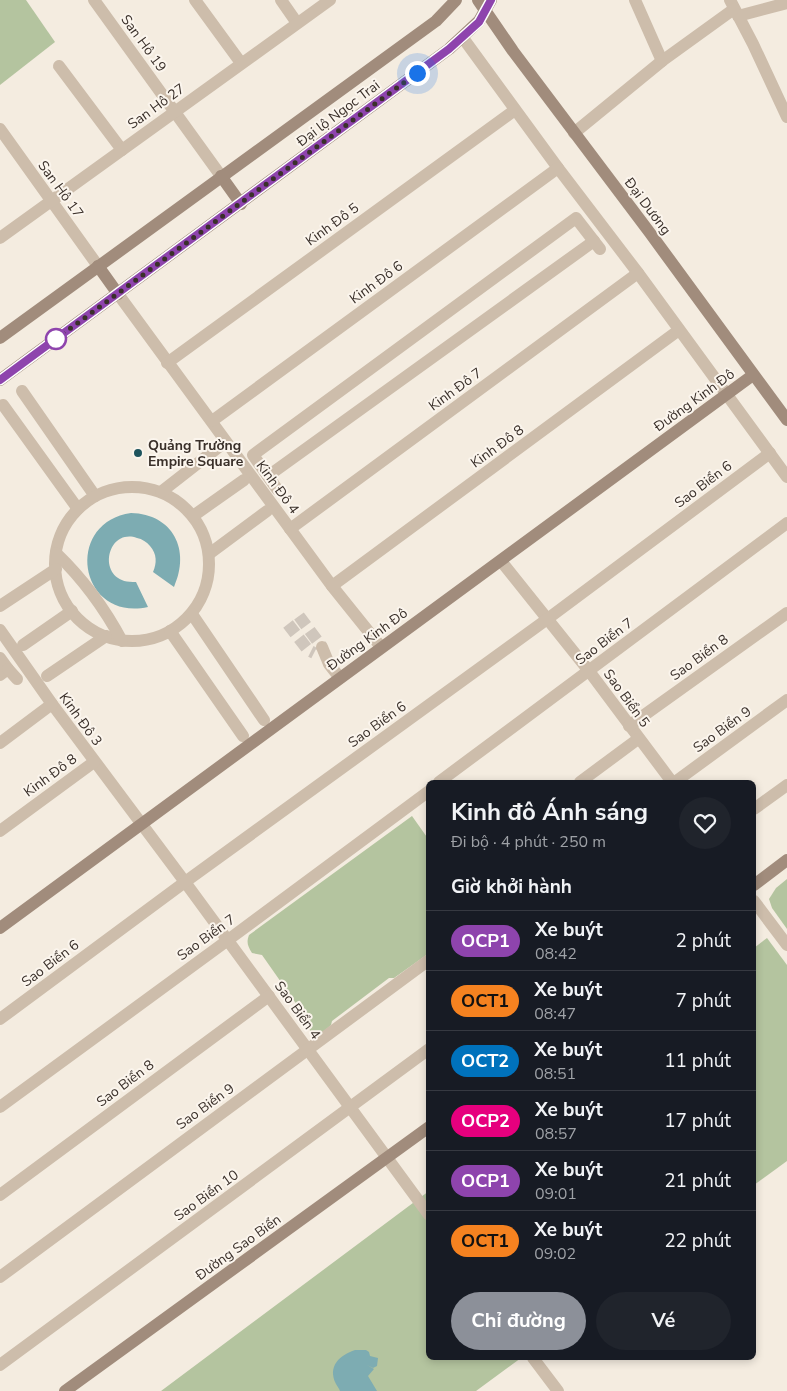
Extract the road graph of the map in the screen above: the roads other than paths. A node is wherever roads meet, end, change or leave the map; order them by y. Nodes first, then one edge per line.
1 (94, 0) edge
2 (195, 0) edge
3 (281, 0) edge
4 (330, 0) edge
5 (456, 0) edge
6 (478, 0) edge
7 (635, 0) edge
8 (787, 3) edge
9 (489, 5) edge
10 (735, 6) edge
11 (297, 23) junction
12 (463, 38) junction
13 (662, 61) junction
14 (241, 63) junction
15 (60, 66) dead end
16 (515, 110) junction
17 (175, 111) junction
18 (787, 117) edge
19 (0, 129) edge
20 (574, 133) junction
21 (122, 150) junction
22 (558, 168) junction
23 (221, 176) junction
24 (51, 200) junction
25 (241, 204) junction
26 (0, 238) edge
27 (98, 266) junction
28 (638, 273) junction
29 (118, 294) junction
30 (679, 330) junction
31 (0, 338) edge
32 (167, 363) junction
33 (753, 375) junction
34 (0, 380) edge
35 (22, 390) dead end
36 (727, 395) junction
37 (3, 405) dead end
38 (787, 420) edge
39 (212, 421) junction
40 (56, 440) junction
41 (220, 446) dead end
42 (38, 453) junction
43 (770, 453) junction
44 (268, 476) junction
45 (787, 477) edge
46 (244, 480) dead end
47 (277, 489) dead end
48 (161, 492) junction
49 (95, 496) junction
50 (78, 509) junction
51 (267, 511) dead end
52 (193, 516) junction
53 (787, 523) edge
54 (290, 529) junction
55 (56, 553) junction
56 (209, 554) junction
57 (501, 561) junction
58 (56, 569) junction
59 (332, 586) junction
60 (0, 606) edge
61 (72, 611) junction
62 (787, 613) edge
63 (192, 614) junction
64 (546, 620) junction
65 (0, 630) edge
66 (170, 631) junction
67 (106, 636) junction
68 (122, 641) junction
69 (23, 645) dead end
70 (381, 647) junction
71 (318, 650) tunnel mouth
72 (0, 658) edge
73 (589, 671) junction
74 (4, 672) edge
75 (47, 676) dead end
76 (340, 678) junction
77 (17, 679) dead end
78 (787, 700) edge
79 (52, 704) junction
80 (264, 720) dead end
81 (629, 726) junction
82 (243, 736) dead end
83 (638, 739) junction
84 (0, 742) edge
85 (94, 762) junction
86 (443, 780) edge
87 (583, 780) edge
88 (672, 780) edge
89 (677, 780) edge
90 (787, 785) edge
91 (426, 792) edge
92 (756, 808) edge
93 (141, 823) junction
94 (0, 830) edge
95 (787, 860) edge
96 (185, 882) junction
97 (756, 883) edge
98 (756, 904) edge
99 (0, 928) edge
100 (228, 940) junction
101 (787, 945) edge
102 (426, 962) edge
103 (269, 996) junction
104 (0, 1019) edge
105 (308, 1049) junction
106 (426, 1051) edge
107 (0, 1106) edge
108 (351, 1107) junction
109 (426, 1130) edge
110 (387, 1159) junction
111 (0, 1195) edge
112 (426, 1211) edge
113 (0, 1277) edge
114 (535, 1360) edge
115 (0, 1365) edge
116 (65, 1391) edge
117 (558, 1391) edge

1 - 17 street, San Hô 19
2 - 14 street
3 - 11 street
4 - 11 street, San Hô 27
5 - 23 street, Đại lộ Ngọc Trai
6 - 9 street, Đại Dương
7 - 13 street
8 - 10 street
9 - 12 street, Đại lộ Ngọc Trai
9 - 20 street, Đại Dương
10 - 13 street
10 - 18 street
11 - 14 street, San Hô 27
12 - 16 street
12 - 25 street, Đại lộ Ngọc Trai
13 - 20 street
14 - 17 street, San Hô 27
15 - 21 street
16 - 22 street
16 - 32 street, Kinh Đô 5
17 - 21 street, San Hô 27
17 - 23 street, San Hô 19
19 - 24 street, San Hô 17
20 - 33 street, Đại Dương
21 - 24 street, San Hô 27
22 - 28 street
22 - 39 street, Kinh Đô 6
23 - 25 street
23 - 27 street, Đại lộ Ngọc Trai
24 - 26 street, San Hô 27
24 - 27 street, San Hô 17
25 - 29 street, Đại lộ Ngọc Trai
27 - 29 street
27 - 31 street, Đại lộ Ngọc Trai
28 - 30 street
28 - 54 street, Kinh Đô 7
29 - 32 street, Kinh Đô 4
29 - 34 street, Đại lộ Ngọc Trai
30 - 36 street
30 - 59 street, Kinh Đô 8
32 - 39 street, Kinh Đô 4
33 - 36 street, Đường Kinh Đô
33 - 38 street, Đại Dương
35 - 40 street
36 - 43 street
36 - 57 street, Đường Kinh Đô
37 - 42 street
39 - 54 street, Kinh Đô 4
40 - 42 street
40 - 49 street
41 - 48 street
42 - 50 street
43 - 45 street
43 - 64 street, Sao Biển 6
44 - 44 street
44 - 47 street
46 - 52 street
48 - 49 street
48 - 52 street
49 - 50 street
50 - 55 street
51 - 56 street
52 - 56 street
53 - 73 street, Sao Biển 7
54 - 59 street, Kinh Đô 4
55 - 58 street
55 - 68 street
56 - 63 street
57 - 64 street, Sao Biển 5
57 - 70 street, Đường Kinh Đô
58 - 60 street
58 - 61 street
59 - 70 street, Kinh Đô 4
61 - 67 street
61 - 69 street
62 - 81 street, Sao Biển 8
63 - 66 street
63 - 80 street
64 - 73 street, Sao Biển 5
64 - 96 street, Sao Biển 6
65 - 79 street, Kinh Đô 3
66 - 68 street
66 - 82 street
67 - 68 street
67 - 75 street
70 - 76 street, Đường Kinh Đô
71 - 76 street
72 - 74 street
73 - 81 street, Sao Biển 5
73 - 86 street, Sao Biển 7
74 - 77 street
76 - 93 street, Đường Kinh Đô
78 - 89 street, Sao Biển 9
79 - 84 street
79 - 85 street, Kinh Đô 3
81 - 83 street, Sao Biển 5
83 - 87 street
83 - 88 street, Sao Biển 5
85 - 93 street, Kinh Đô 3
85 - 94 street, Kinh Đô 8
90 - 92 street
91 - 100 street, Sao Biển 7
93 - 96 street, Sao Biển 4
93 - 99 street, Đường Kinh Đô
95 - 97 street
96 - 100 street, Sao Biển 4
96 - 104 street, Sao Biển 6
98 - 101 street
100 - 103 street, Sao Biển 4
100 - 107 street, Sao Biển 7
102 - 105 street, Sao Biển 9
103 - 105 street, Sao Biển 4
103 - 111 street, Sao Biển 8
105 - 108 street, Sao Biển 4
105 - 113 street, Sao Biển 9
106 - 108 street, Sao Biển 10
108 - 110 street, Sao Biển 4
108 - 115 street, Sao Biển 10
109 - 110 street, Đường Sao Biển
110 - 112 street, Sao Biển 4
110 - 116 street, Đường Sao Biển
114 - 117 street

